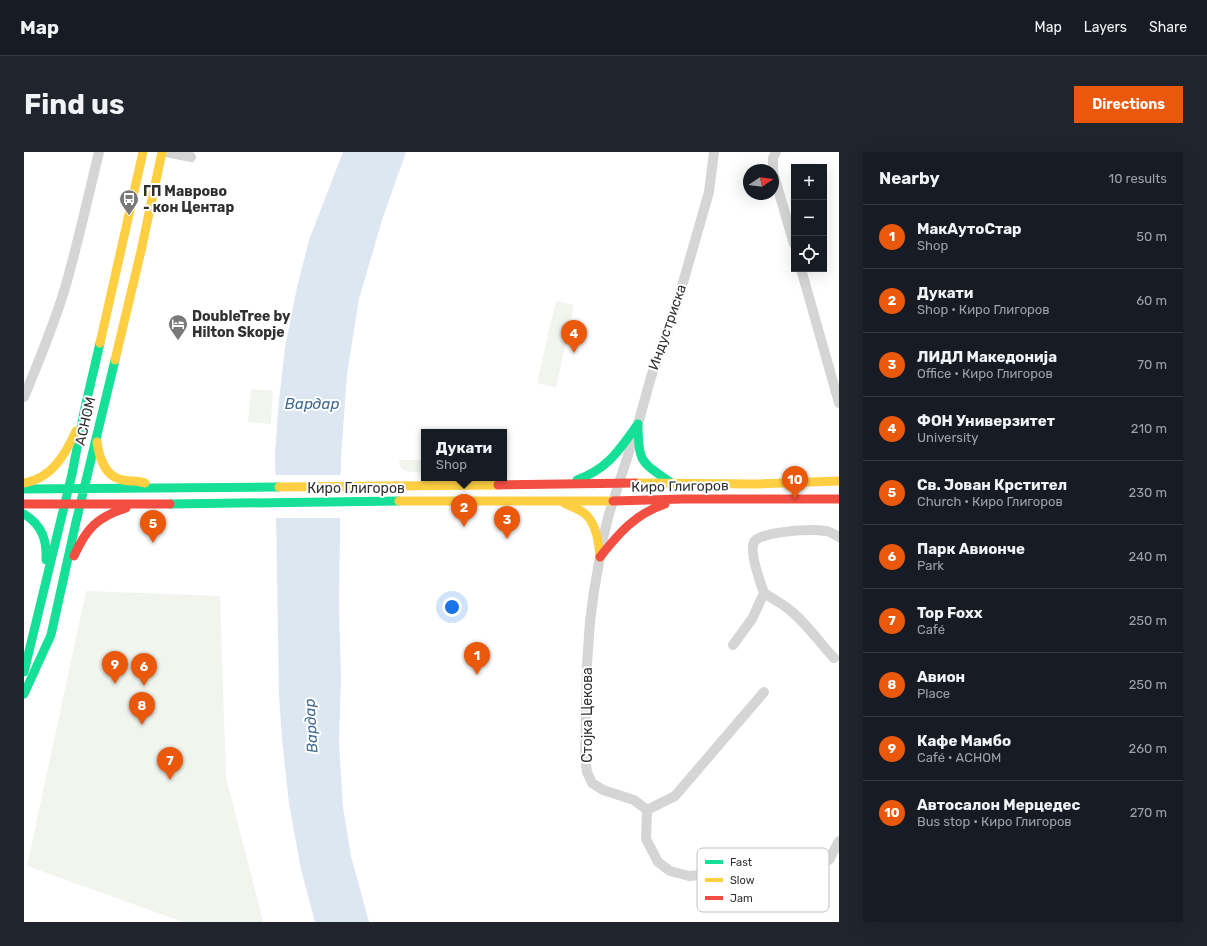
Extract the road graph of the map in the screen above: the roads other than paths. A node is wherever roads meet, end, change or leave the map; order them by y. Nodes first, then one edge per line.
1 (99, 152) edge
2 (142, 152) edge
3 (162, 152) edge
4 (166, 152) edge
5 (714, 152) edge
6 (776, 152) edge
7 (191, 157) dead end
8 (792, 236) edge
9 (802, 272) edge
10 (24, 397) edge
11 (839, 403) edge
12 (84, 412) junction
13 (638, 424) junction
14 (96, 434) junction
15 (839, 481) edge
16 (24, 483) edge
17 (619, 483) junction
18 (562, 484) junction
19 (674, 484) junction
20 (24, 489) edge
21 (84, 489) junction
22 (162, 489) junction
23 (68, 490) junction
24 (683, 499) junction
25 (839, 499) edge
26 (560, 501) junction
27 (613, 501) junction
28 (24, 504) edge
29 (65, 504) junction
30 (80, 504) junction
31 (138, 504) junction
32 (24, 514) edge
33 (839, 537) edge
34 (600, 557) junction
35 (62, 588) junction
36 (764, 593) junction
37 (35, 625) junction
38 (733, 645) dead end
39 (834, 658) dead end
40 (24, 672) edge
41 (764, 692) dead end
42 (24, 694) edge
43 (647, 810) junction
44 (839, 841) edge
45 (829, 860) edge
46 (697, 875) edge

1 - 10 street
2 - 12 street, АСНОМ
3 - 14 street, АСНОМ
4 - 7 street
5 - 13 street, Индустриска
6 - 8 street
9 - 11 street
12 - 16 street
12 - 23 street, АСНОМ
13 - 17 street, Индустриска
13 - 18 street
13 - 19 street
14 - 21 street, АСНОМ
14 - 22 street
15 - 19 street, Киро Глигоров
17 - 18 street, Киро Глигоров
17 - 19 street, Киро Глигоров
17 - 27 street, Индустриска
18 - 22 street, Киро Глигоров
20 - 23 street, Киро Глигоров
21 - 22 street, Киро Глигоров
21 - 23 street, Киро Глигоров
21 - 30 street, АСНОМ
23 - 29 street, АСНОМ
24 - 25 street, Киро Глигоров
24 - 27 street, Киро Глигоров
24 - 34 street
26 - 27 street, Киро Глигоров
26 - 31 street, Киро Глигоров
26 - 34 street
27 - 34 street, Стојка Цекова
28 - 29 street, Киро Глигоров
29 - 30 street, Киро Глигоров
29 - 37 street, АСНОМ
30 - 31 street, Киро Глигоров
30 - 35 street, АСНОМ
31 - 35 street
32 - 37 street
33 - 36 street
34 - 43 street, Стојка Цекова
35 - 42 street, АСНОМ
36 - 38 street
36 - 39 street
37 - 40 street, АСНОМ
41 - 43 street
43 - 46 street
44 - 45 street

